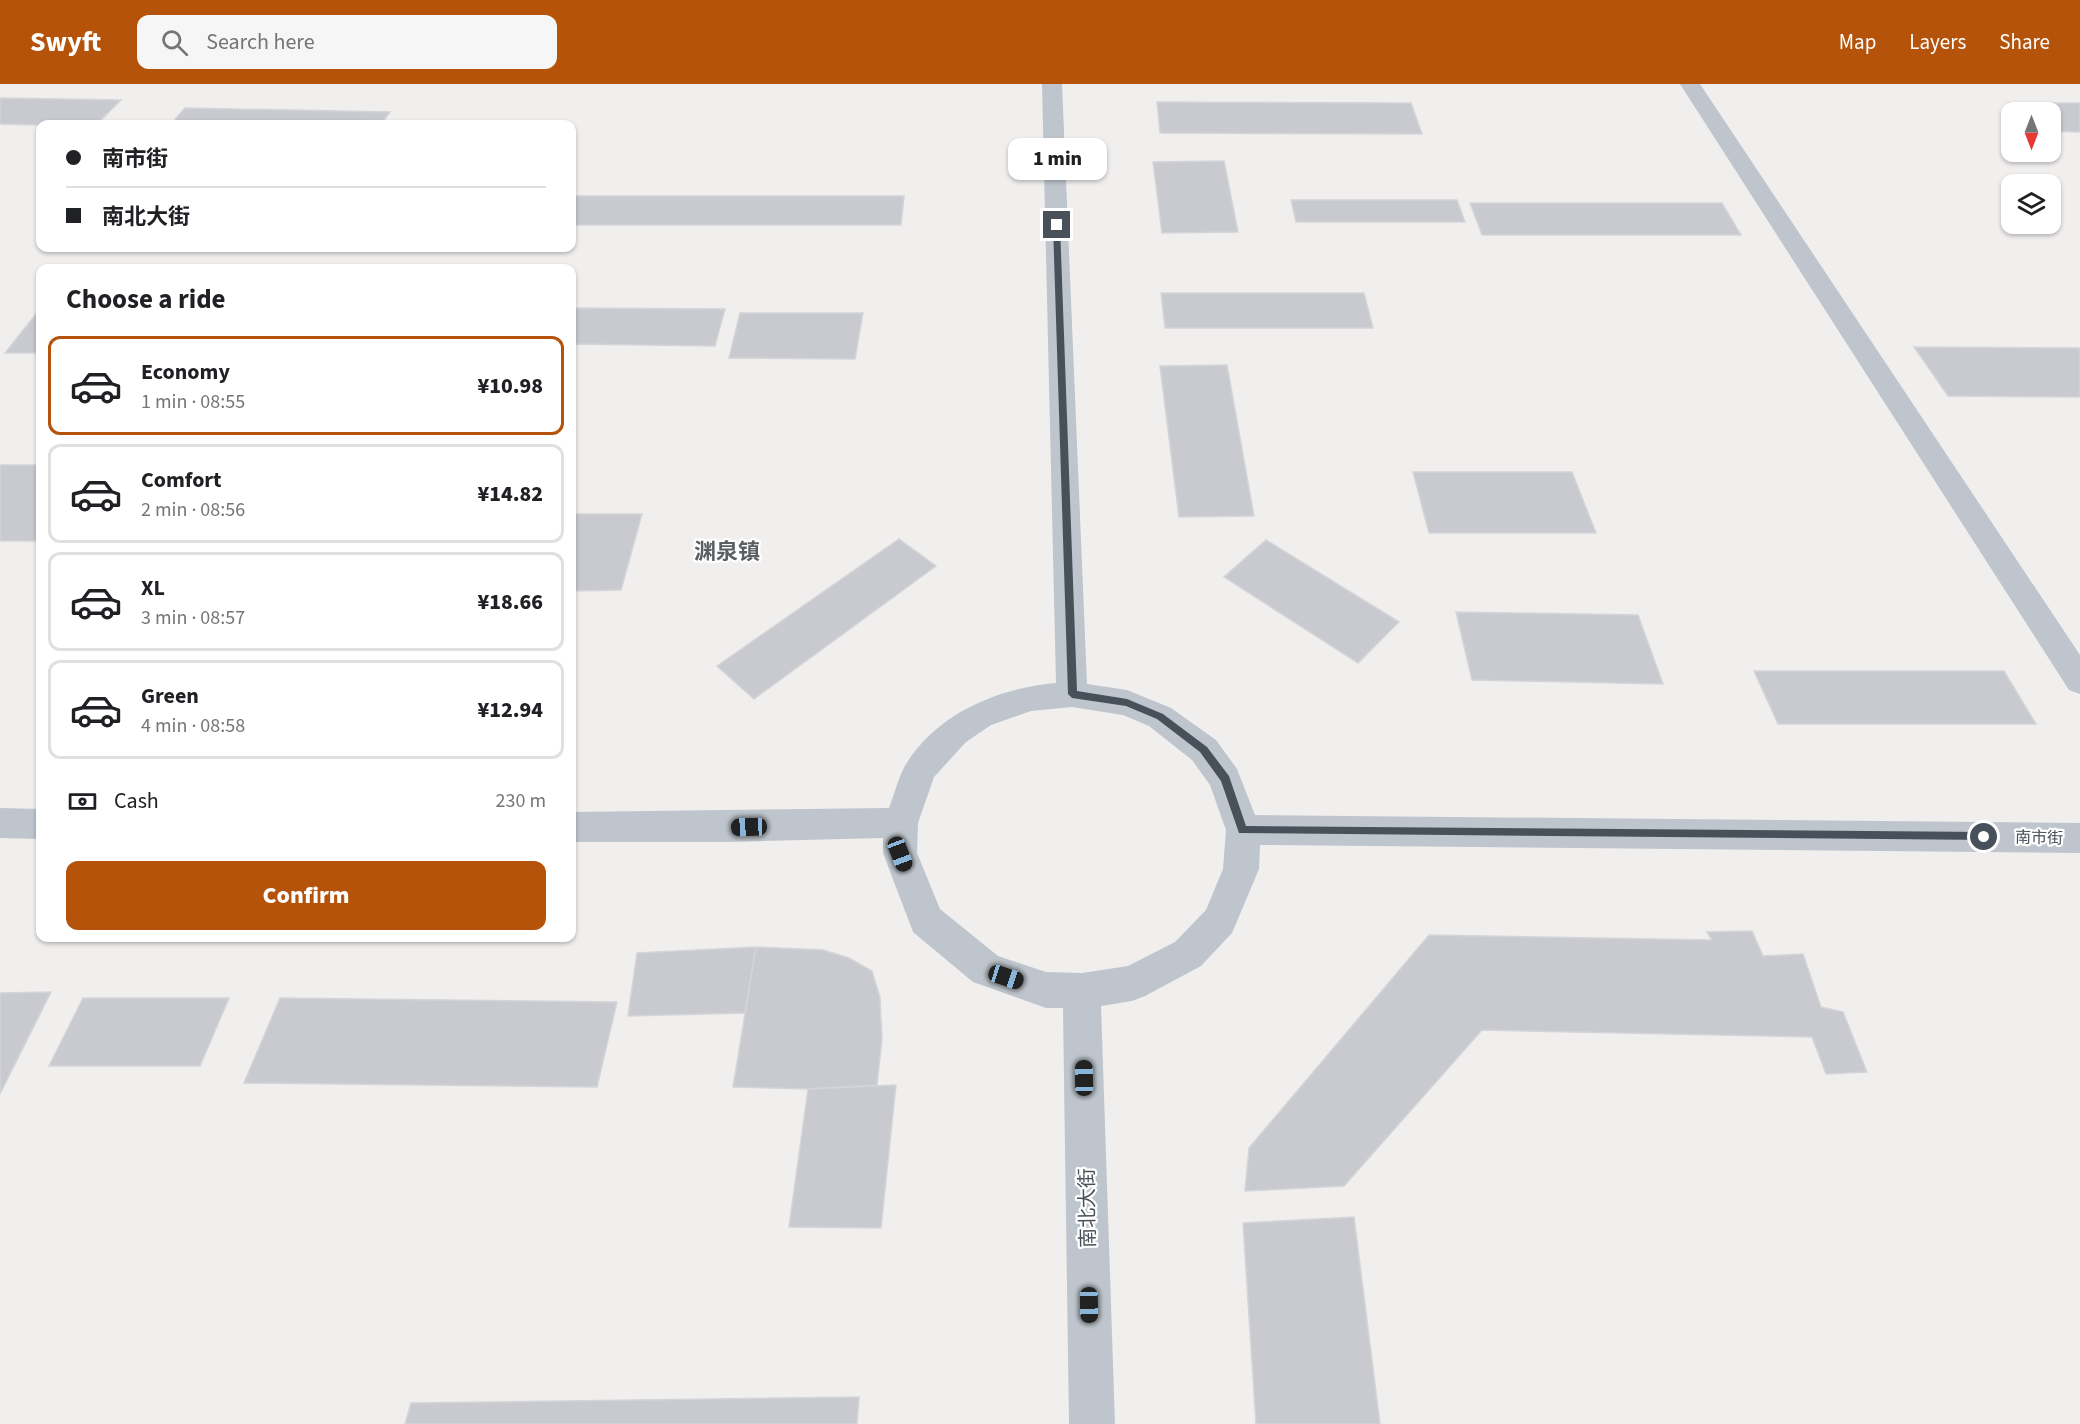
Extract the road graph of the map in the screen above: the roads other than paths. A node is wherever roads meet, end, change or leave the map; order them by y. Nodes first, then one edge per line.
1 (1052, 84) edge
2 (1690, 84) edge
3 (2080, 681) edge
4 (1072, 694) junction
5 (0, 823) edge
6 (901, 823) junction
7 (36, 824) edge
8 (576, 827) edge
9 (1243, 830) junction
10 (2080, 838) edge
11 (1082, 991) junction
12 (1092, 1424) edge

1 - 4 street
2 - 3 street
4 - 6 street
4 - 9 street
5 - 7 street
6 - 8 street
6 - 11 street
9 - 10 street, 南市街
9 - 11 street
11 - 12 street, 南北大街

